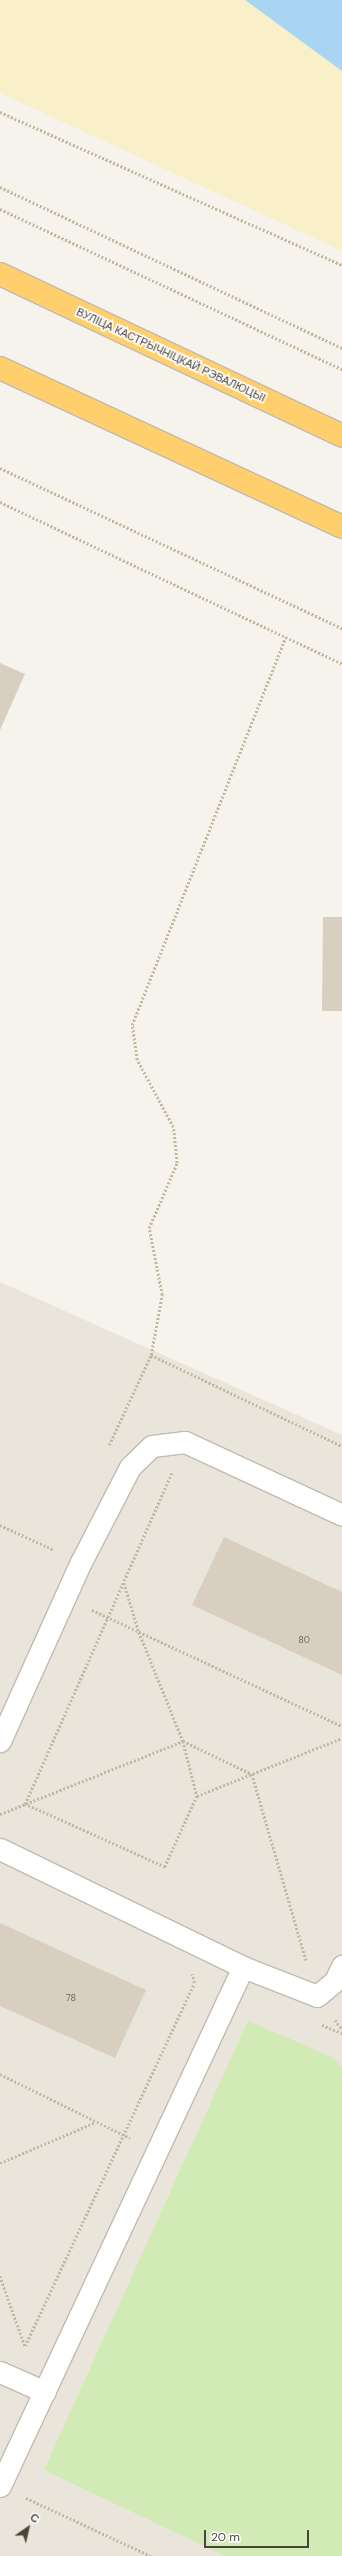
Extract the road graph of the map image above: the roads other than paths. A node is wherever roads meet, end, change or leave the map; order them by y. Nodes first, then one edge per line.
1 (0, 274) edge
2 (0, 368) edge
3 (342, 436) edge
4 (342, 527) edge
5 (342, 1515) edge
6 (0, 1741) edge
7 (0, 1849) edge
8 (342, 1966) edge
9 (243, 1967) junction
10 (0, 2372) edge
11 (45, 2392) junction
12 (0, 2486) edge

1 - 3 highway, ВУЛІЦА КАСТРЫЧНІЦКАЙ РЭВАЛЮЦЫІ
2 - 4 highway
5 - 6 lane
7 - 9 lane
8 - 9 lane
9 - 11 lane
10 - 11 lane
11 - 12 lane

